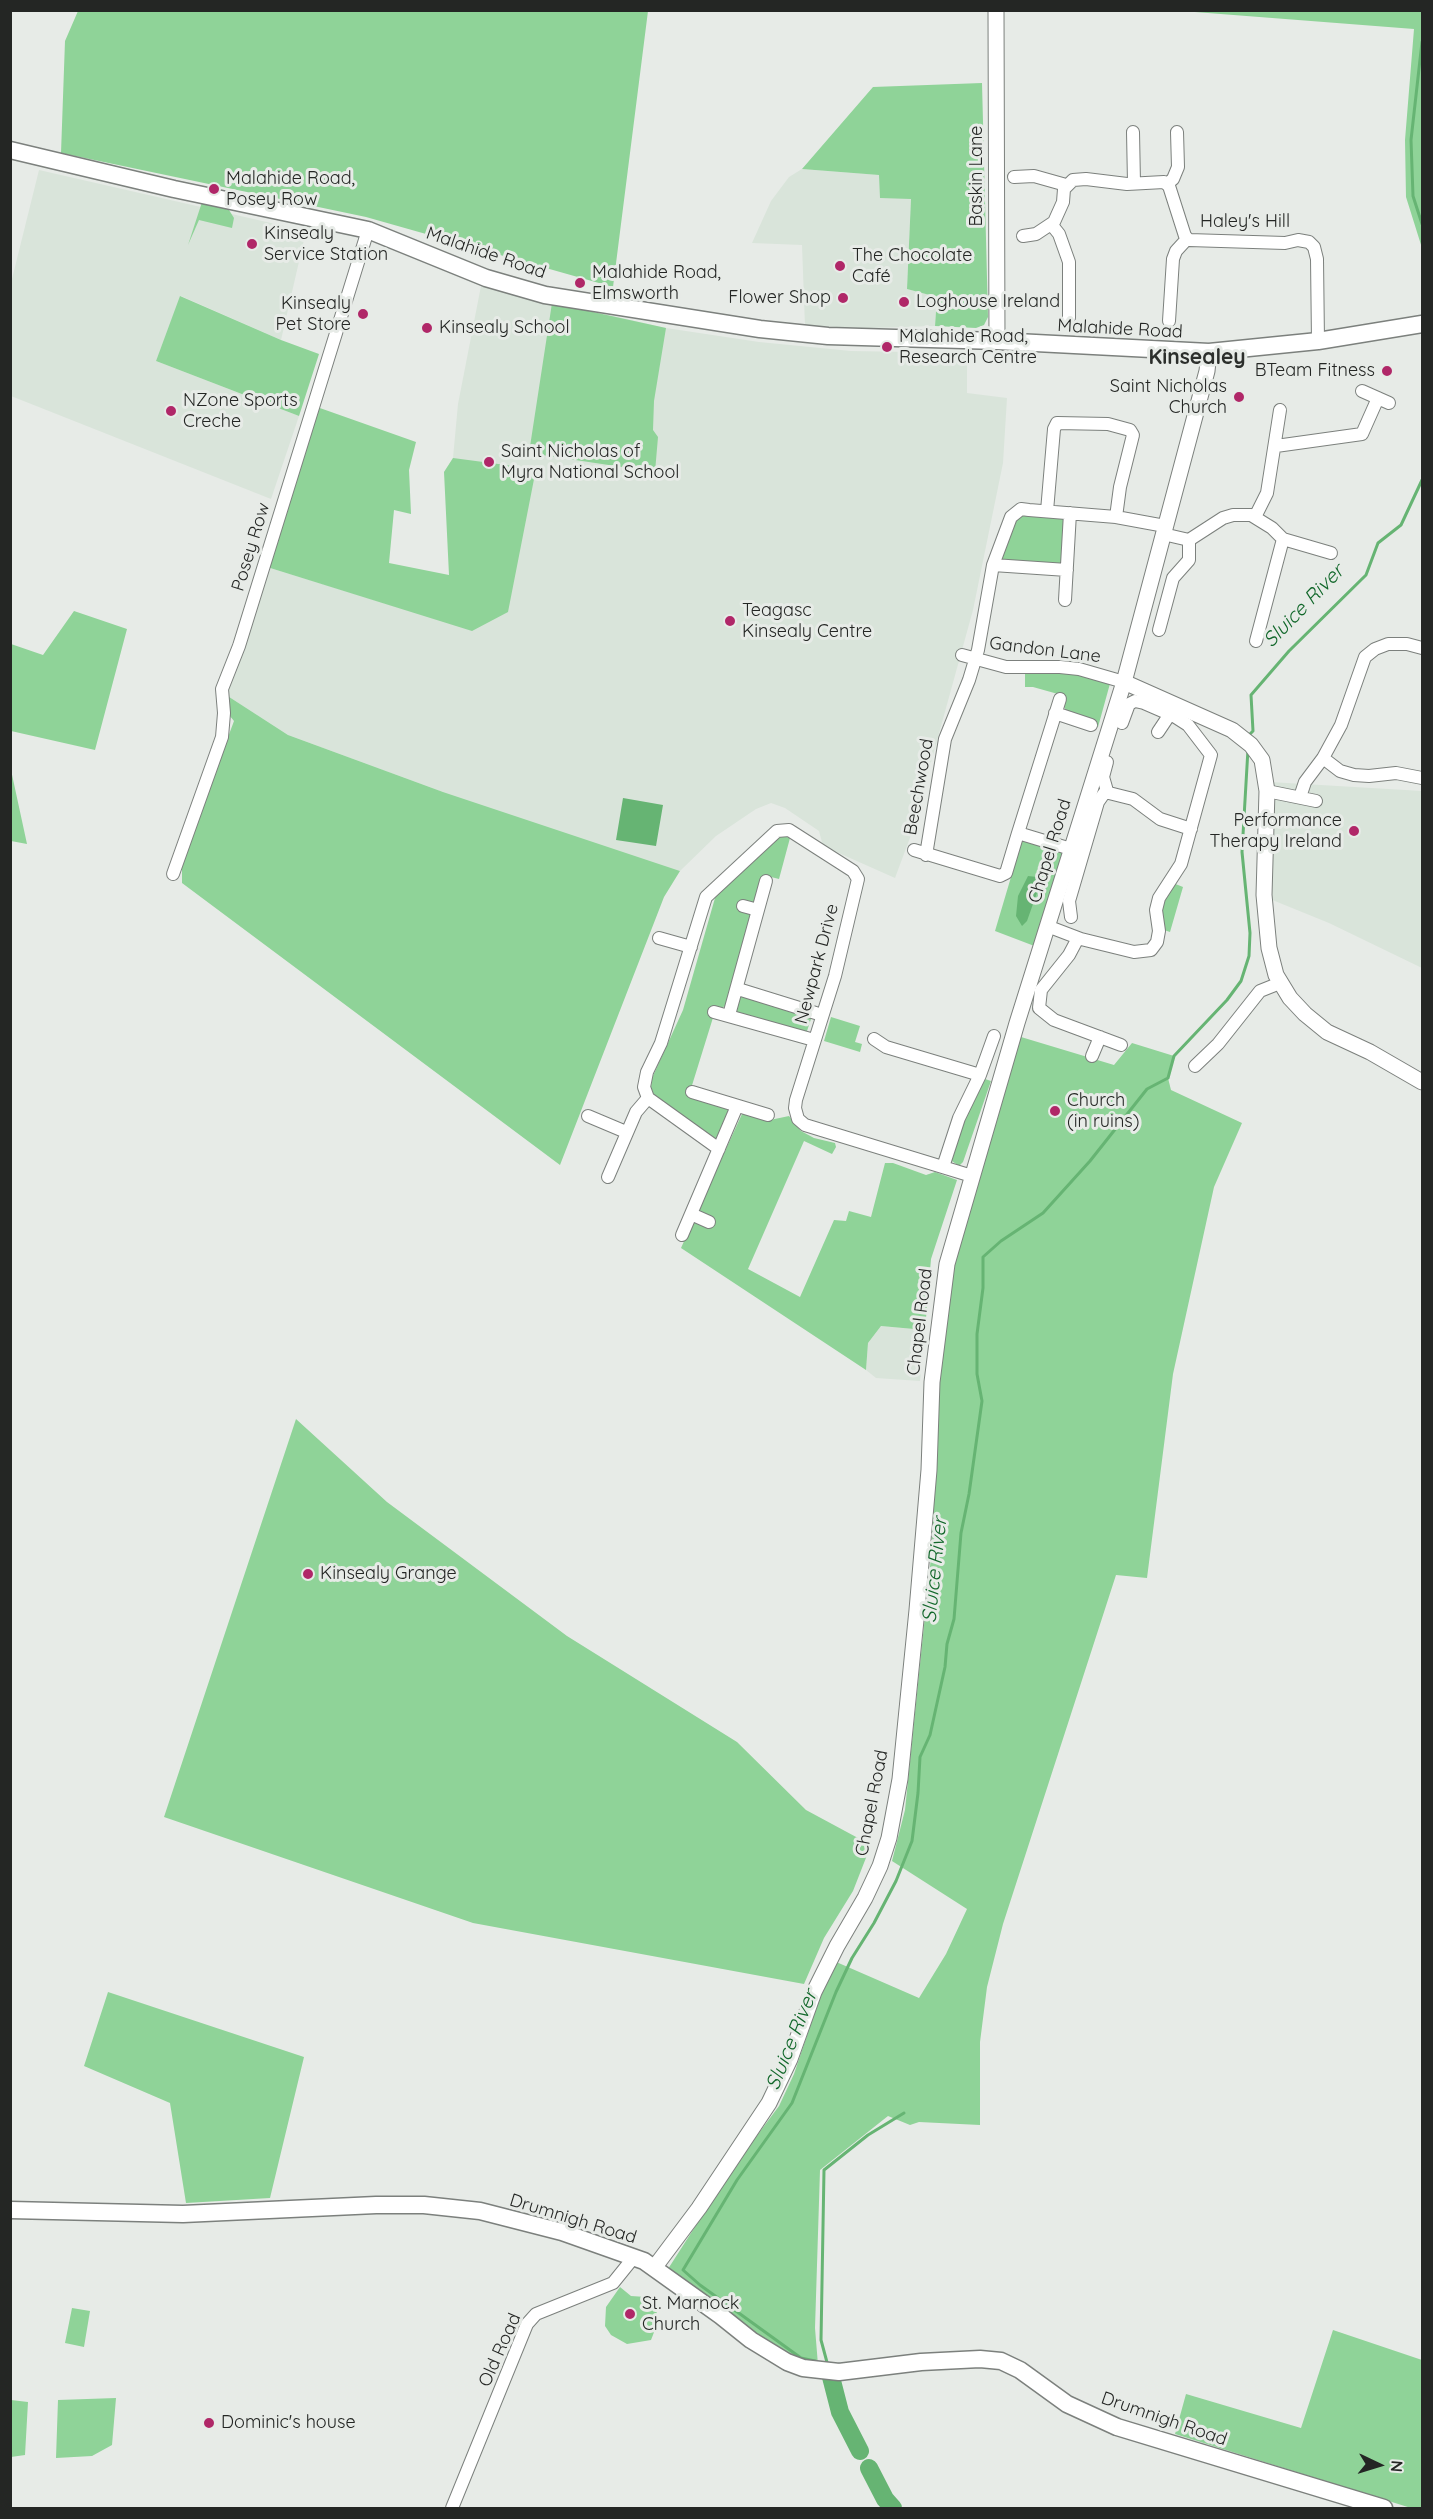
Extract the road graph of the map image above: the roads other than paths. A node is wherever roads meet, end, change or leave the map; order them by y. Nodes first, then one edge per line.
1 (996, 10) edge
2 (1133, 132) dead end
3 (1178, 132) dead end
4 (10, 150) edge
5 (1014, 177) dead end
6 (1134, 183) junction
7 (1167, 184) junction
8 (1066, 185) junction
9 (1051, 224) junction
10 (368, 230) junction
11 (1023, 236) dead end
12 (1187, 239) junction
13 (1069, 318) dead end
14 (1169, 321) dead end
15 (1422, 324) edge
16 (997, 341) junction
17 (1318, 341) junction
18 (1209, 352) junction
19 (1362, 392) dead end
20 (1280, 410) dead end
21 (1276, 446) junction
22 (1047, 511) junction
23 (1070, 513) junction
24 (1116, 517) junction
25 (1256, 517) junction
26 (1164, 530) junction
27 (1283, 539) junction
28 (1189, 540) junction
29 (1331, 553) dead end
30 (993, 565) junction
31 (1067, 570) junction
32 (1065, 600) dead end
33 (1159, 630) dead end
34 (1256, 641) dead end
35 (1422, 648) edge
36 (962, 655) dead end
37 (975, 659) junction
38 (1124, 682) junction
39 (1060, 699) dead end
40 (1055, 713) junction
41 (1170, 714) junction
42 (1122, 723) dead end
43 (1091, 725) dead end
44 (1158, 732) dead end
45 (1323, 758) junction
46 (1107, 762) dead end
47 (1422, 778) edge
48 (1267, 791) junction
49 (1107, 792) junction
50 (1300, 796) junction
51 (1316, 801) dead end
52 (1191, 829) junction
53 (1018, 834) junction
54 (1071, 849) junction
55 (173, 874) dead end
56 (766, 881) dead end
57 (743, 906) dead end
58 (758, 910) junction
59 (1071, 917) dead end
60 (1047, 926) junction
61 (658, 938) dead end
62 (1078, 938) junction
63 (691, 946) junction
64 (1280, 983) junction
65 (738, 989) junction
66 (714, 1011) dead end
67 (729, 1015) junction
68 (822, 1015) junction
69 (994, 1036) dead end
70 (1100, 1037) junction
71 (874, 1039) dead end
72 (814, 1040) junction
73 (1121, 1045) dead end
74 (1092, 1056) dead end
75 (1195, 1066) dead end
76 (980, 1075) junction
77 (1422, 1082) edge
78 (692, 1092) dead end
79 (648, 1098) junction
80 (737, 1106) junction
81 (768, 1115) dead end
82 (588, 1116) dead end
83 (626, 1132) junction
84 (719, 1149) junction
85 (943, 1167) junction
86 (972, 1176) junction
87 (608, 1177) dead end
88 (692, 1214) junction
89 (709, 1222) dead end
90 (682, 1235) dead end
91 (10, 2210) edge
92 (634, 2257) junction
93 (654, 2268) junction
94 (452, 2508) edge
95 (1384, 2508) edge

1 - 16 street, Baskin Lane
2 - 6 street
3 - 7 street
4 - 10 main road, Malahide Road
5 - 8 street
6 - 7 street
6 - 8 street
7 - 12 street, Haley's Hill
8 - 9 street
9 - 11 street
9 - 13 street
10 - 16 main road, Malahide Road
10 - 55 street, Posey Row
12 - 14 street, Haley's Hill
12 - 17 street, Haley's Hill
15 - 17 main road, Malahide Road
16 - 18 main road, Malahide Road
17 - 18 main road, Malahide Road
18 - 26 street, Chapel Road
19 - 21 street
20 - 21 street
21 - 25 street
22 - 23 street
22 - 24 street
22 - 30 street, Beechwood
23 - 24 street
23 - 31 street
24 - 26 street
25 - 27 street
25 - 28 street
26 - 28 street
26 - 38 street, Chapel Road
27 - 29 street
27 - 34 street
28 - 33 street
30 - 31 street
30 - 37 street, Beechwood
31 - 32 street
35 - 45 street
36 - 37 street, Gandon Lane
37 - 38 street, Gandon Lane
37 - 53 street, Beechwood
38 - 48 street
38 - 54 street, Chapel Road
39 - 40 street, Beechwood
40 - 43 street
40 - 53 street, Beechwood
41 - 42 street
41 - 44 street
41 - 52 street
45 - 47 street
45 - 50 street
46 - 49 street
48 - 50 street
48 - 64 street
49 - 52 street
49 - 59 street
50 - 51 street
52 - 62 street
53 - 54 street
54 - 60 street, Chapel Road
56 - 58 street
57 - 58 street
58 - 65 street
60 - 62 street
60 - 86 street, Chapel Road
61 - 63 street
62 - 70 street
63 - 68 street, Newpark Drive
63 - 79 street, Newpark Drive
64 - 75 street
64 - 77 street
65 - 67 street
65 - 68 street
66 - 67 street
67 - 72 street
68 - 72 street, Newpark Drive
69 - 76 street
70 - 73 street
70 - 74 street
71 - 76 street
72 - 85 street, Newpark Drive
76 - 85 street
78 - 80 street
79 - 83 street
79 - 84 street
80 - 81 street
80 - 84 street
82 - 83 street
83 - 87 street
84 - 88 street
85 - 86 street, Newpark Drive
86 - 93 street, Chapel Road
88 - 89 street
88 - 90 street
91 - 92 main road, Drumnigh Road
92 - 93 main road, Drumnigh Road
92 - 94 street, Old Road
93 - 95 main road, Drumnigh Road

